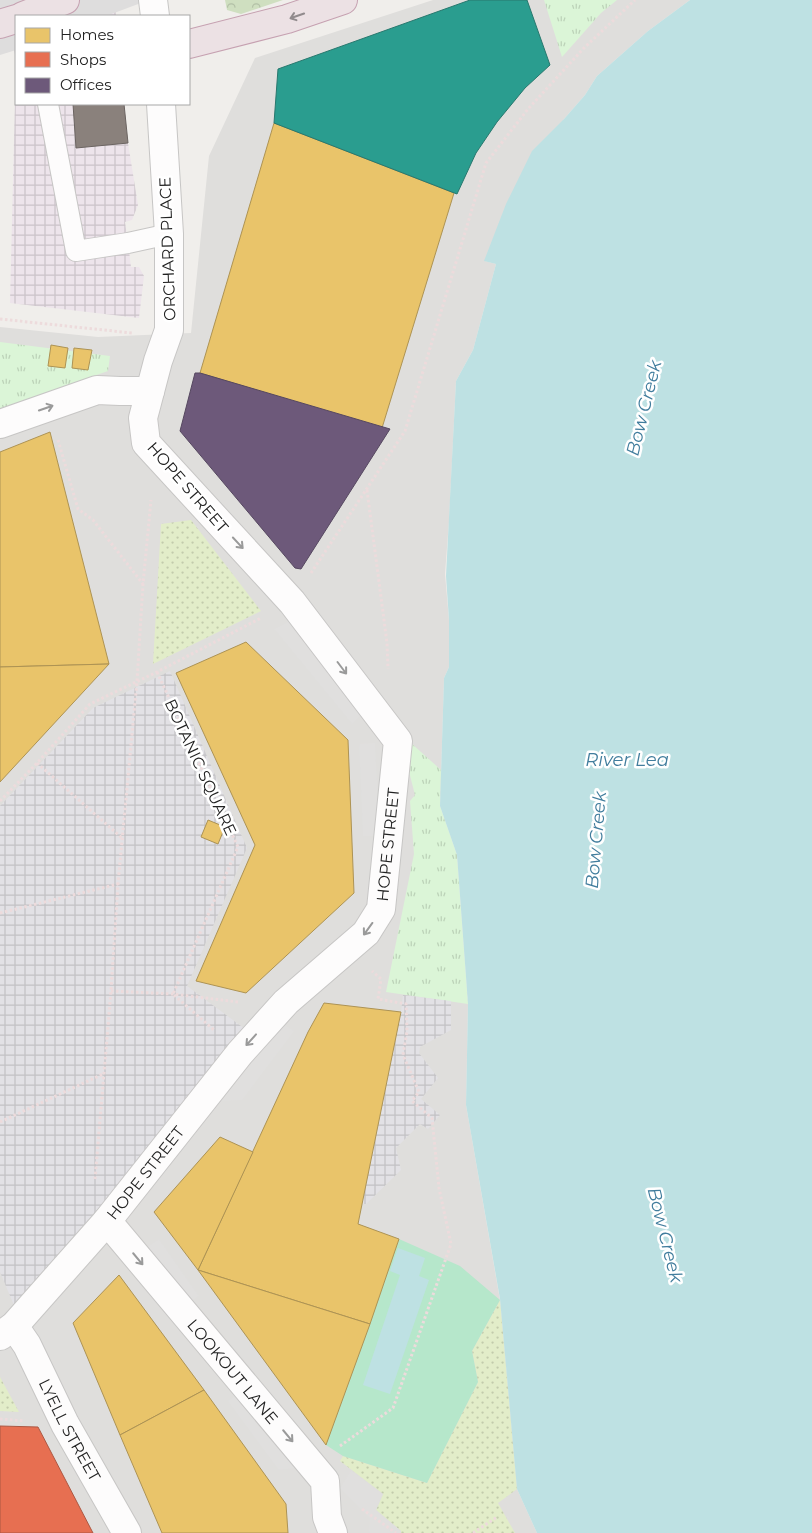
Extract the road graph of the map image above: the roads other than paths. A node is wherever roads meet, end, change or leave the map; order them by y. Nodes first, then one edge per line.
1 (66, 0) edge
2 (153, 0) edge
3 (343, 0) edge
4 (26, 15) edge
5 (155, 15) edge
6 (15, 19) edge
7 (0, 24) edge
8 (190, 44) edge
9 (48, 105) edge
10 (161, 105) edge
11 (168, 234) junction
12 (150, 391) junction
13 (0, 424) edge
14 (107, 1221) junction
15 (7, 1331) edge
16 (127, 1533) edge
17 (333, 1533) edge

1 - 4 highway
2 - 5 street
3 -> 8 highway
6 - 7 highway
9 - 11 lane
10 - 11 street, ORCHARD PLACE
11 - 12 street, ORCHARD PLACE
13 -> 12 street
12 -> 14 street, HOPE STREET
14 - 15 street, HOPE STREET
14 -> 17 street, LOOKOUT LANE
15 - 16 street, LYELL STREET

